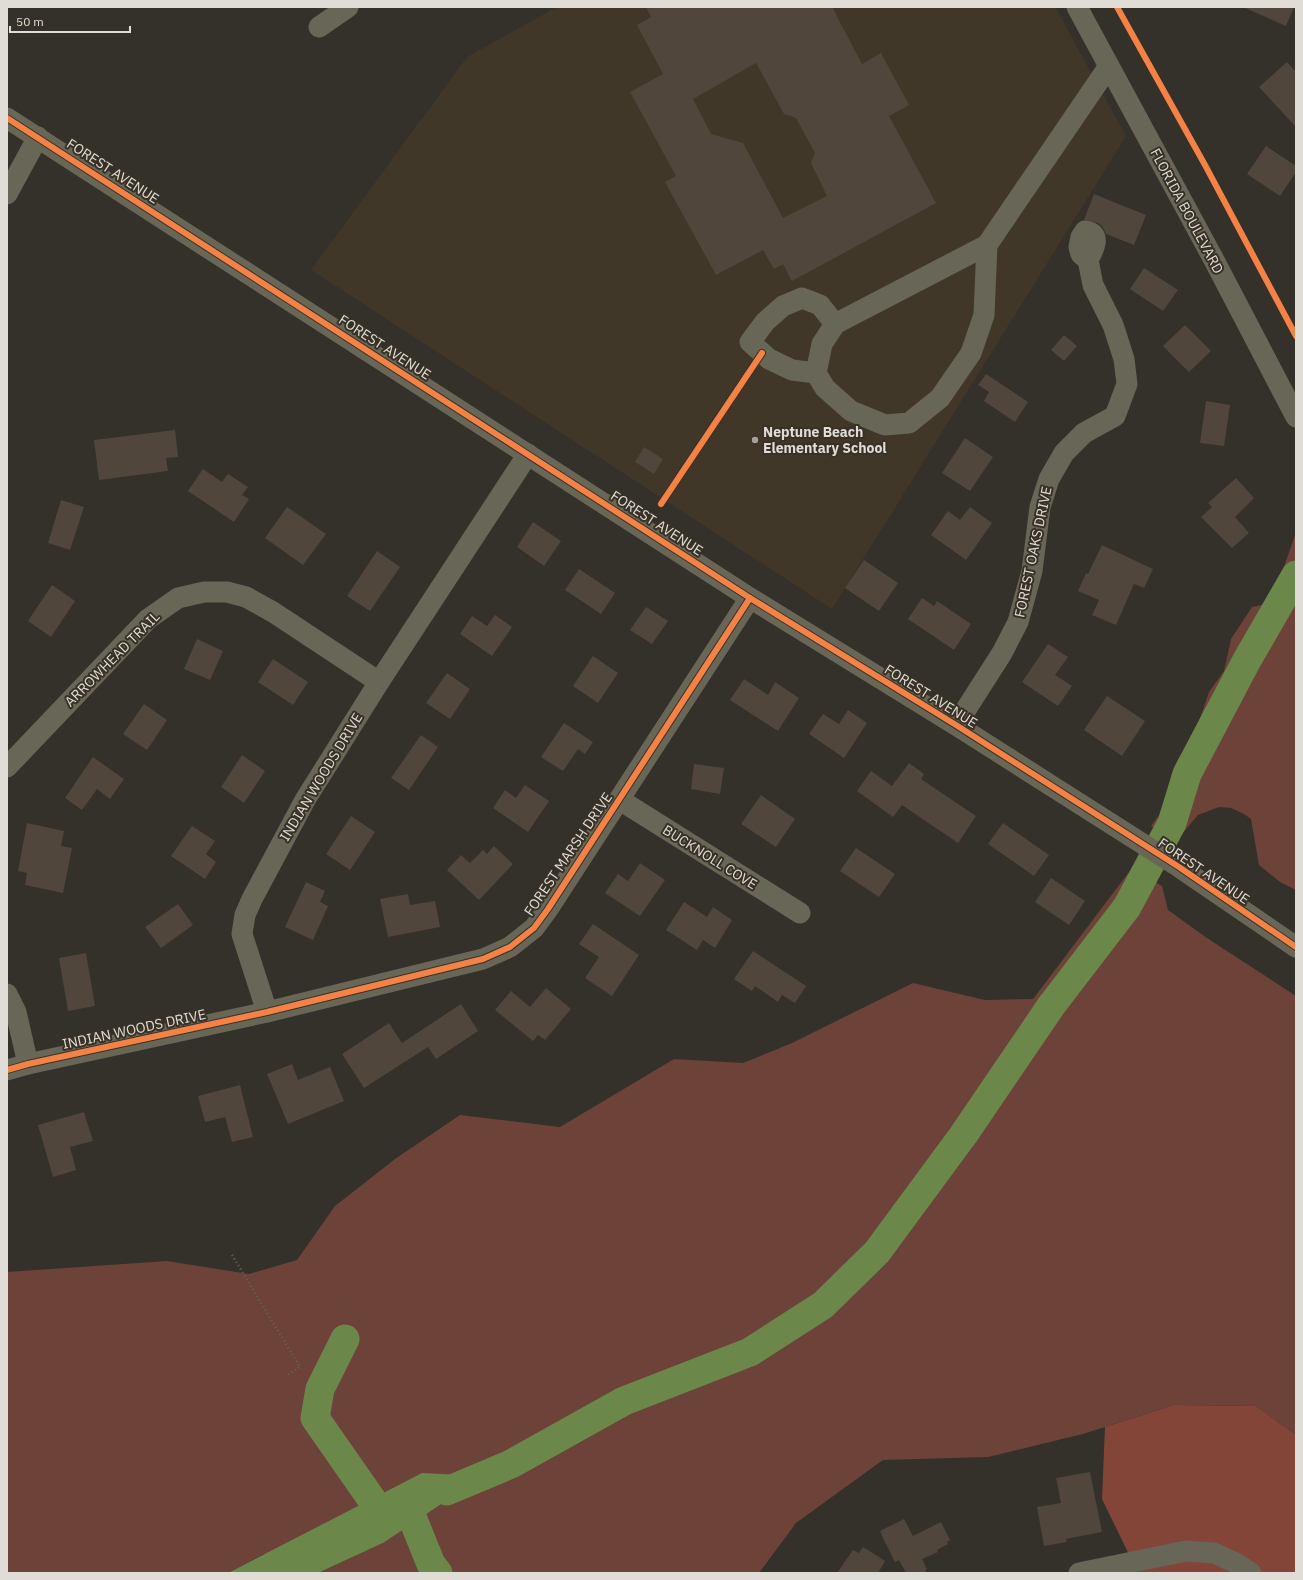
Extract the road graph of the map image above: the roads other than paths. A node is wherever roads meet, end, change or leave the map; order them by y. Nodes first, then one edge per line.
1 (348, 7) edge
2 (1077, 7) edge
3 (319, 27) dead end
4 (1109, 66) junction
5 (7, 118) edge
6 (38, 138) junction
7 (7, 194) edge
8 (987, 245) junction
9 (1088, 260) dead end
10 (835, 324) junction
11 (816, 373) junction
12 (1296, 417) edge
13 (528, 454) junction
14 (750, 598) junction
15 (379, 682) junction
16 (956, 725) junction
17 (7, 767) edge
18 (620, 800) junction
19 (800, 913) dead end
20 (1296, 947) edge
21 (7, 994) edge
22 (267, 1012) junction
23 (28, 1064) junction
24 (7, 1070) edge
25 (1079, 1573) edge
26 (1251, 1573) edge

1 - 3 street
2 - 4 street, FLORIDA BOULEVARD
4 - 8 street
4 - 12 street, FLORIDA BOULEVARD
5 - 6 street, FOREST AVENUE
6 - 7 street
6 - 13 street, FOREST AVENUE
8 - 10 street
8 - 11 street
9 - 16 street, FOREST OAKS DRIVE
10 - 11 street
10 - 11 street
13 - 14 street, FOREST AVENUE
13 - 15 street, INDIAN WOODS DRIVE
14 - 16 street, FOREST AVENUE
14 - 18 street, FOREST MARSH DRIVE
15 - 17 street, ARROWHEAD TRAIL
15 - 22 street, INDIAN WOODS DRIVE
16 - 20 street, FOREST AVENUE
18 - 19 street, BUCKNOLL COVE
18 - 22 street, FOREST MARSH DRIVE
21 - 23 street
22 - 23 street, INDIAN WOODS DRIVE
23 - 24 street, INDIAN WOODS DRIVE
25 - 26 street

